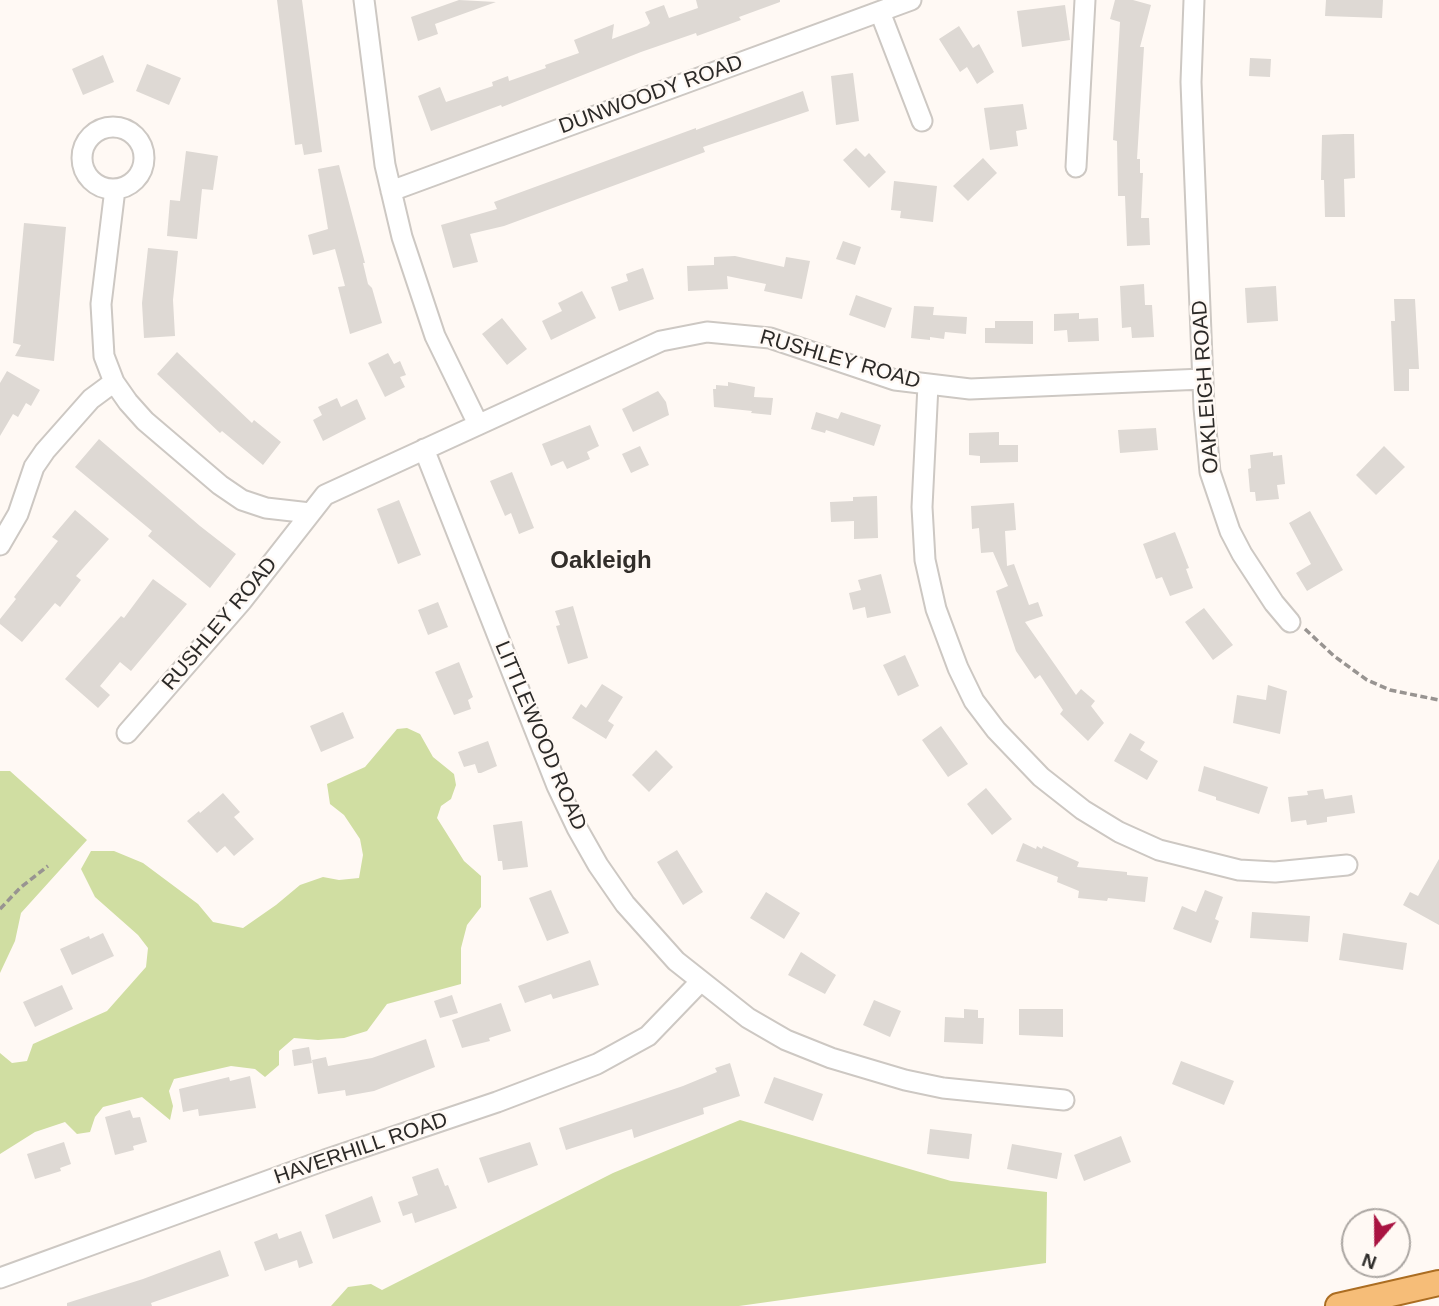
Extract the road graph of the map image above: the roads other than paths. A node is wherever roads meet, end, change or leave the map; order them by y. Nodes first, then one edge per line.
1 (364, 0) edge
2 (911, 0) edge
3 (1085, 0) edge
4 (1194, 0) edge
5 (880, 12) junction
6 (922, 121) dead end
7 (1076, 167) dead end
8 (115, 189) dead end
9 (391, 191) junction
10 (1203, 379) junction
11 (114, 382) junction
12 (928, 385) junction
13 (478, 424) junction
14 (424, 449) junction
15 (310, 513) junction
16 (0, 545) edge
17 (1290, 622) road end
18 (127, 733) dead end
19 (1347, 865) dead end
20 (700, 982) junction
21 (1064, 1100) dead end
22 (0, 1278) edge
23 (1439, 1283) edge
24 (1338, 1306) edge

1 - 9 street
2 - 5 street, DUNWOODY ROAD
3 - 7 street
4 - 10 street, OAKLEIGH ROAD
5 - 6 street
5 - 9 street, DUNWOODY ROAD
8 - 11 street
9 - 13 street
10 - 12 street, RUSHLEY ROAD
10 - 17 street, OAKLEIGH ROAD
11 - 15 street
11 - 16 street
12 - 13 street, RUSHLEY ROAD
12 - 19 street
13 - 14 street, RUSHLEY ROAD
14 - 15 street, RUSHLEY ROAD
14 - 20 street, LITTLEWOOD ROAD
15 - 18 street, RUSHLEY ROAD
20 - 21 street, LITTLEWOOD ROAD
20 - 22 street, HAVERHILL ROAD
23 - 24 main road

